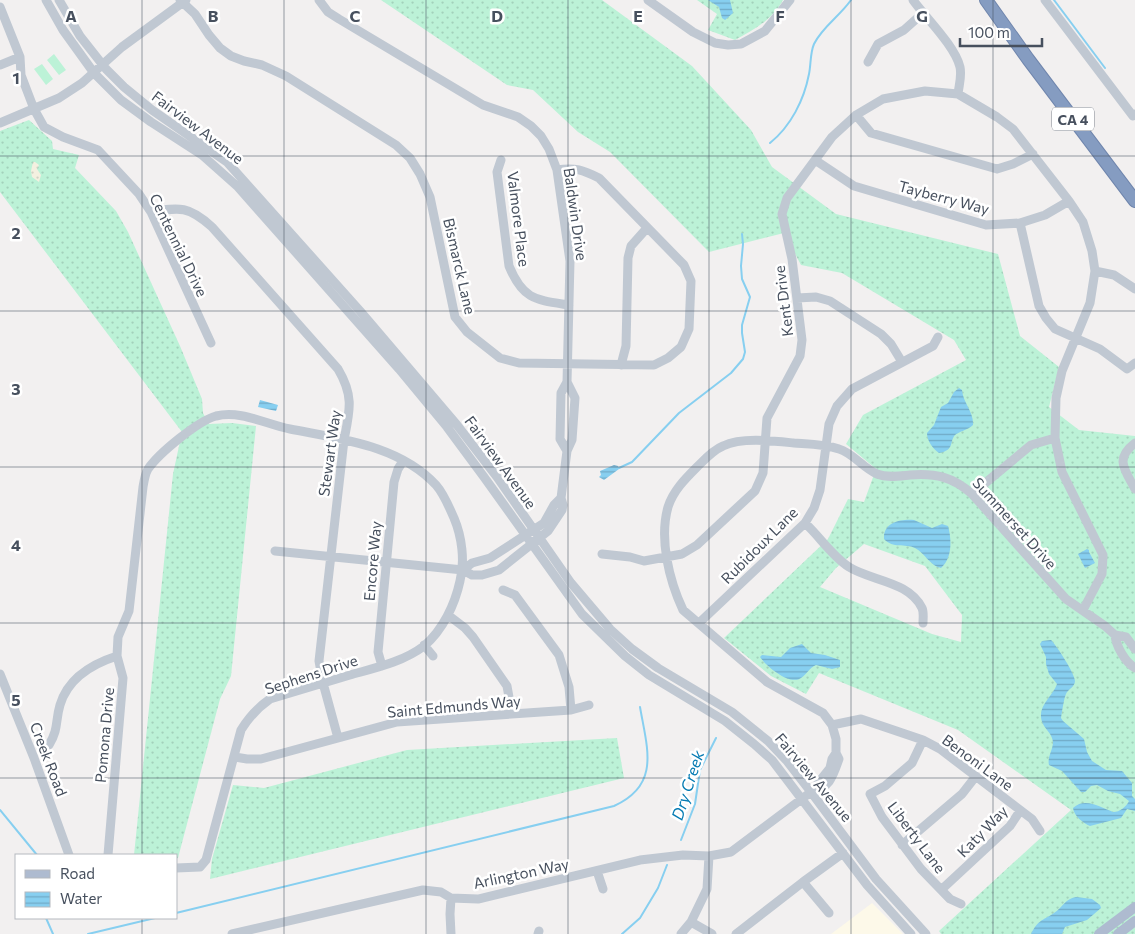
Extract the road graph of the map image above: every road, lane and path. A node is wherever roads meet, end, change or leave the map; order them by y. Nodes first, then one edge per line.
1 (46, 0) edge
2 (59, 0) edge
3 (318, 0) edge
4 (648, 0) edge
5 (790, 0) edge
6 (913, 0) edge
7 (986, 0) edge
8 (1045, 0) edge
9 (183, 1) edge
10 (0, 7) edge
11 (923, 13) junction
12 (1013, 36) junction
13 (20, 56) junction
14 (868, 62) dead end
15 (0, 65) edge
16 (103, 65) junction
17 (94, 74) junction
18 (958, 94) junction
19 (34, 109) junction
20 (856, 115) junction
21 (1134, 115) edge
22 (0, 123) edge
23 (1033, 154) junction
24 (501, 160) dead end
25 (815, 160) junction
26 (557, 170) junction
27 (1135, 192) edge
28 (1069, 200) junction
29 (1135, 201) edge
30 (151, 212) junction
31 (1020, 223) junction
32 (647, 228) junction
33 (1095, 271) junction
34 (1135, 289) edge
35 (797, 298) junction
36 (569, 305) junction
37 (938, 337) dead end
38 (1075, 338) junction
39 (211, 343) dead end
40 (902, 362) junction
41 (1135, 363) edge
42 (567, 364) junction
43 (621, 365) junction
44 (567, 382) junction
45 (1055, 438) junction
46 (344, 440) junction
47 (765, 440) junction
48 (1135, 443) edge
49 (826, 446) junction
50 (567, 451) junction
51 (403, 461) junction
52 (147, 470) joint
53 (1135, 489) edge
54 (972, 494) junction
55 (561, 498) junction
56 (805, 523) junction
57 (533, 529) junction
58 (539, 537) junction
59 (527, 539) junction
60 (275, 551) dead end
61 (602, 554) dead end
62 (330, 557) junction
63 (668, 557) junction
64 (386, 561) junction
65 (463, 570) junction
66 (503, 590) dead end
67 (1083, 610) junction
68 (448, 615) junction
69 (699, 623) junction
70 (923, 623) dead end
71 (1115, 635) junction
72 (424, 645) junction
73 (1135, 649) edge
74 (117, 656) junction
75 (433, 656) dead end
76 (382, 666) junction
77 (1135, 668) edge
78 (0, 674) edge
79 (323, 683) junction
80 (588, 705) dead end
81 (571, 710) junction
82 (512, 714) junction
83 (832, 725) junction
84 (338, 738) junction
85 (923, 740) junction
86 (48, 745) dead end
87 (235, 757) junction
88 (976, 776) junction
89 (811, 792) junction
90 (802, 798) junction
91 (1020, 811) junction
92 (1040, 831) dead end
93 (902, 845) junction
94 (843, 853) junction
95 (69, 854) edge
96 (108, 854) edge
97 (709, 856) junction
98 (178, 868) edge
99 (597, 871) junction
100 (803, 882) junction
101 (603, 889) dead end
102 (941, 890) junction
103 (451, 898) junction
104 (961, 904) dead end
105 (1135, 907) edge
106 (829, 913) dead end
107 (1135, 921) edge
108 (691, 922) junction
109 (749, 930) edge
110 (232, 934) edge
111 (452, 934) edge
112 (681, 934) edge
113 (712, 934) edge
114 (736, 934) edge
115 (910, 934) edge
116 (926, 934) edge
117 (1099, 934) edge
118 (1118, 934) edge

1 - 17 street, Fairview Avenue
2 - 16 street, Fairview Avenue
3 - 26 street, Baldwin Drive
4 - 5 street
6 - 11 street
7 - 12 highway, CA 4
8 - 21 street
9 - 16 street
9 - 42 street, Bismarck Lane
10 - 13 street, Centennial Drive
11 - 14 street
11 - 18 street
12 - 27 highway, CA 4
12 - 29 highway, CA 4
13 - 15 street
13 - 19 street, Centennial Drive
16 - 17 street
16 - 57 street, Fairview Avenue
17 - 19 street
17 - 59 street, Fairview Avenue
18 - 20 street, Kent Drive
18 - 23 street
19 - 22 street
19 - 30 street, Centennial Drive
20 - 23 street
20 - 25 street, Kent Drive
23 - 28 street
24 - 36 street, Valmore Place
25 - 31 street, Tayberry Way
25 - 35 street, Kent Drive
26 - 32 street, Bismarck Lane
26 - 36 street, Baldwin Drive
28 - 31 street, Tayberry Way
28 - 33 street
30 - 39 street, Centennial Drive
30 - 46 street, Stewart Way
31 - 38 street
32 - 43 street
32 - 43 street, Bismarck Lane
33 - 34 street
33 - 38 street
35 - 40 street
35 - 47 street, Kent Drive
36 - 42 street, Baldwin Drive
37 - 40 street, Rubidoux Lane
38 - 41 street
38 - 45 street
40 - 49 street, Rubidoux Lane
42 - 43 street, Bismarck Lane
42 - 44 street, Baldwin Drive
44 - 50 street, Baldwin Drive
44 - 50 street, Baldwin Drive
45 - 54 street
45 - 67 street
46 - 51 street, Sephens Drive
46 - 52 street, Sephens Drive
46 - 62 street, Stewart Way
47 - 49 street, Summerset Drive
47 - 63 street, Kent Drive
47 - 63 street, Summerset Drive
48 - 53 street
49 - 54 street, Summerset Drive
49 - 56 street, Rubidoux Lane
50 - 55 street, Baldwin Drive
51 - 64 street, Encore Way
51 - 65 street, Sephens Drive
52 - 74 street, Pomona Drive
54 - 67 street, Summerset Drive
55 - 57 street, Baldwin Drive
55 - 58 street, Baldwin Drive
56 - 69 street, Rubidoux Lane
56 - 70 street
57 - 58 street, Fairview Avenue
57 - 59 street, Baldwin Drive
58 - 59 street, Baldwin Drive
58 - 89 street, Fairview Avenue
59 - 65 street, Baldwin Drive
59 - 65 street, Baldwin Drive
59 - 90 street, Fairview Avenue
60 - 62 street, Baldwin Drive
61 - 63 street, Kent Drive
62 - 64 street, Baldwin Drive
62 - 79 street, Stewart Way
63 - 69 street, Summerset Drive
64 - 65 street, Baldwin Drive
64 - 76 street, Encore Way
65 - 68 street, Sephens Drive
66 - 81 street
67 - 71 street, Summerset Drive
68 - 72 street, Sephens Drive
68 - 82 street
69 - 83 street, Summerset Drive
71 - 73 street, Summerset Drive
71 - 77 street, Summerset Drive
72 - 75 street
72 - 76 street, Sephens Drive
74 - 86 street
74 - 96 street, Pomona Drive
76 - 79 street, Sephens Drive
78 - 95 street, Creek Road
79 - 84 street, Stewart Way
79 - 87 street, Sephens Drive
80 - 81 street, Saint Edmunds Way
81 - 82 street, Saint Edmunds Way
82 - 84 street, Saint Edmunds Way
83 - 85 street, Benoni Lane
83 - 89 street, Arlington Way
84 - 87 street, Saint Edmunds Way
85 - 88 street, Benoni Lane
85 - 93 street, Liberty Lane
87 - 98 street, Sephens Drive
88 - 91 street, Benoni Lane
88 - 93 street
89 - 90 street, Arlington Way
89 - 116 street, Fairview Avenue
90 - 94 street, Fairview Avenue
90 - 97 street, Arlington Way
91 - 92 street, Benoni Lane
91 - 102 street, Katy Way
93 - 102 street, Liberty Lane
94 - 100 street
94 - 115 street, Fairview Avenue
97 - 99 street, Arlington Way
97 - 108 street
99 - 101 street
99 - 103 street, Arlington Way
100 - 106 street
100 - 109 street
102 - 104 street, Liberty Lane
103 - 110 street, Arlington Way
103 - 111 street
105 - 117 main road
107 - 118 main road
108 - 112 street
108 - 113 street
109 - 114 street

